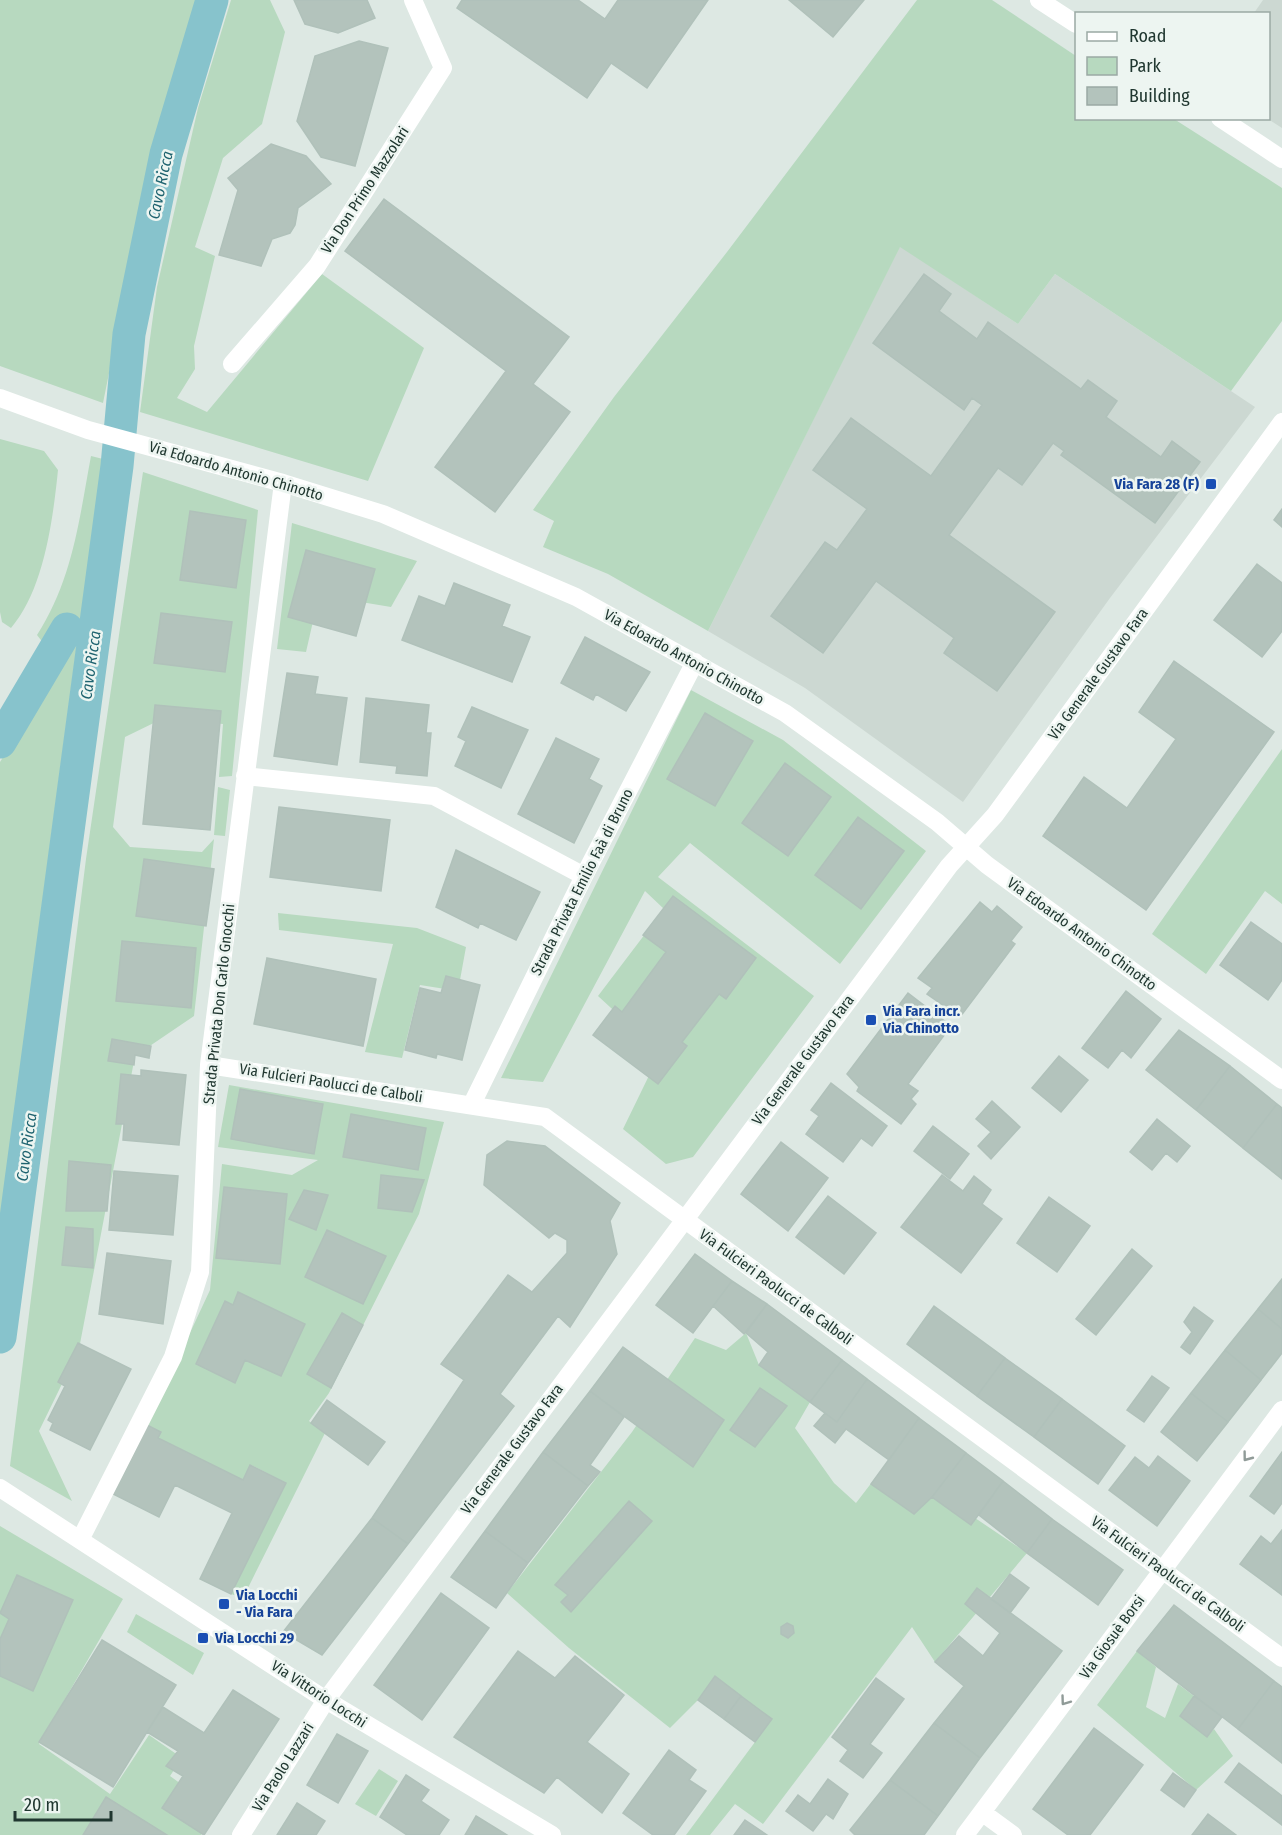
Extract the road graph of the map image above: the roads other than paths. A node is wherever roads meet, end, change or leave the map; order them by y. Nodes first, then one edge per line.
1 (412, 0) edge
2 (1040, 0) edge
3 (1075, 23) edge
4 (1223, 120) edge
5 (1282, 159) edge
6 (232, 364) dead end
7 (0, 398) edge
8 (1282, 422) edge
9 (283, 483) junction
10 (696, 662) junction
11 (245, 776) junction
12 (966, 846) junction
13 (584, 876) junction
14 (209, 1065) junction
15 (1282, 1080) edge
16 (472, 1104) junction
17 (684, 1219) junction
18 (1282, 1410) edge
19 (7, 1491) edge
20 (81, 1538) junction
21 (1162, 1569) junction
22 (1282, 1658) edge
23 (326, 1700) junction
24 (982, 1813) junction
25 (241, 1835) edge
26 (552, 1835) edge
27 (964, 1835) edge
28 (1013, 1835) edge

1 - 6 street, Via Don Primo Mazzolari
2 - 3 street
4 - 5 street
7 - 9 street, Via Edoardo Antonio Chinotto
8 - 12 street, Via Generale Gustavo Fara
9 - 10 street, Via Edoardo Antonio Chinotto
9 - 11 street, Strada Privata Don Carlo Gnocchi
10 - 12 street, Via Edoardo Antonio Chinotto
10 - 13 street, Strada Privata Emilio Faà di Bruno
11 - 13 street
11 - 14 street, Strada Privata Don Carlo Gnocchi
12 - 15 street, Via Edoardo Antonio Chinotto
12 - 17 street, Via Generale Gustavo Fara
13 - 16 street, Strada Privata Emilio Faà di Bruno
14 - 16 street, Via Fulcieri Paolucci de Calboli
14 - 20 street, Strada Privata Don Carlo Gnocchi
16 - 17 street, Via Fulcieri Paolucci de Calboli
17 - 21 street, Via Fulcieri Paolucci de Calboli
17 - 23 street, Via Generale Gustavo Fara
18 -> 21 street, Via Giosuè Borsi
19 - 20 street, Via Vittorio Locchi
20 - 23 street, Via Vittorio Locchi
21 - 22 street, Via Fulcieri Paolucci de Calboli
21 -> 24 street, Via Giosuè Borsi
23 - 25 street, Via Paolo Lazzari
23 - 26 street, Via Vittorio Locchi
24 - 27 street, Via Giosuè Borsi
24 - 28 street

